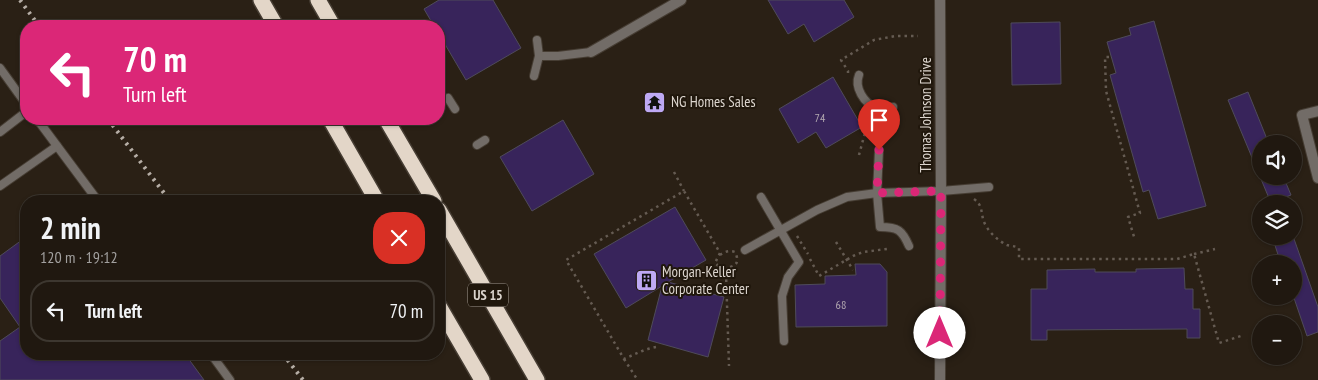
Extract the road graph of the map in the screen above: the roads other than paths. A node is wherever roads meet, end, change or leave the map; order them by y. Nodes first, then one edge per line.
1 (261, 0) edge
2 (318, 0) edge
3 (682, 0) edge
4 (940, 0) edge
5 (273, 20) edge
6 (330, 20) edge
7 (537, 40) dead end
8 (592, 52) joint
9 (539, 56) junction
10 (0, 68) edge
11 (859, 75) dead end
12 (534, 76) dead end
13 (20, 96) edge
14 (448, 98) dead end
15 (893, 107) dead end
16 (455, 109) dead end
17 (1318, 111) edge
18 (20, 117) edge
19 (42, 125) edge
20 (333, 125) edge
21 (390, 125) edge
22 (0, 132) edge
23 (485, 140) dead end
24 (477, 145) dead end
25 (57, 146) junction
26 (879, 150) dead end
27 (1318, 178) edge
28 (0, 186) edge
29 (989, 187) dead end
30 (941, 191) junction
31 (877, 193) junction
32 (94, 195) edge
33 (374, 195) edge
34 (430, 195) edge
35 (761, 197) dead end
36 (445, 220) edge
37 (781, 230) junction
38 (909, 246) dead end
39 (745, 250) dead end
40 (445, 316) edge
41 (784, 341) dead end
42 (215, 360) edge
43 (230, 380) edge
44 (482, 380) edge
45 (537, 380) edge
46 (940, 380) edge

1 - 5 highway
2 - 6 highway
3 - 8 street
4 - 30 street, Thomas Johnson Drive
7 - 9 lane
8 - 9 lane
9 - 12 lane
10 - 13 lane
11 - 15 lane
14 - 16 lane
17 - 27 street
18 - 22 lane
19 - 25 lane
20 - 33 highway
21 - 34 highway
23 - 24 lane
25 - 28 lane
25 - 32 lane
26 - 31 lane
29 - 30 lane
30 - 31 lane
30 - 46 street, Thomas Johnson Drive
31 - 37 lane
31 - 38 lane
35 - 37 lane
36 - 45 highway, US 15
37 - 39 lane
37 - 41 lane
40 - 44 highway
42 - 43 lane

